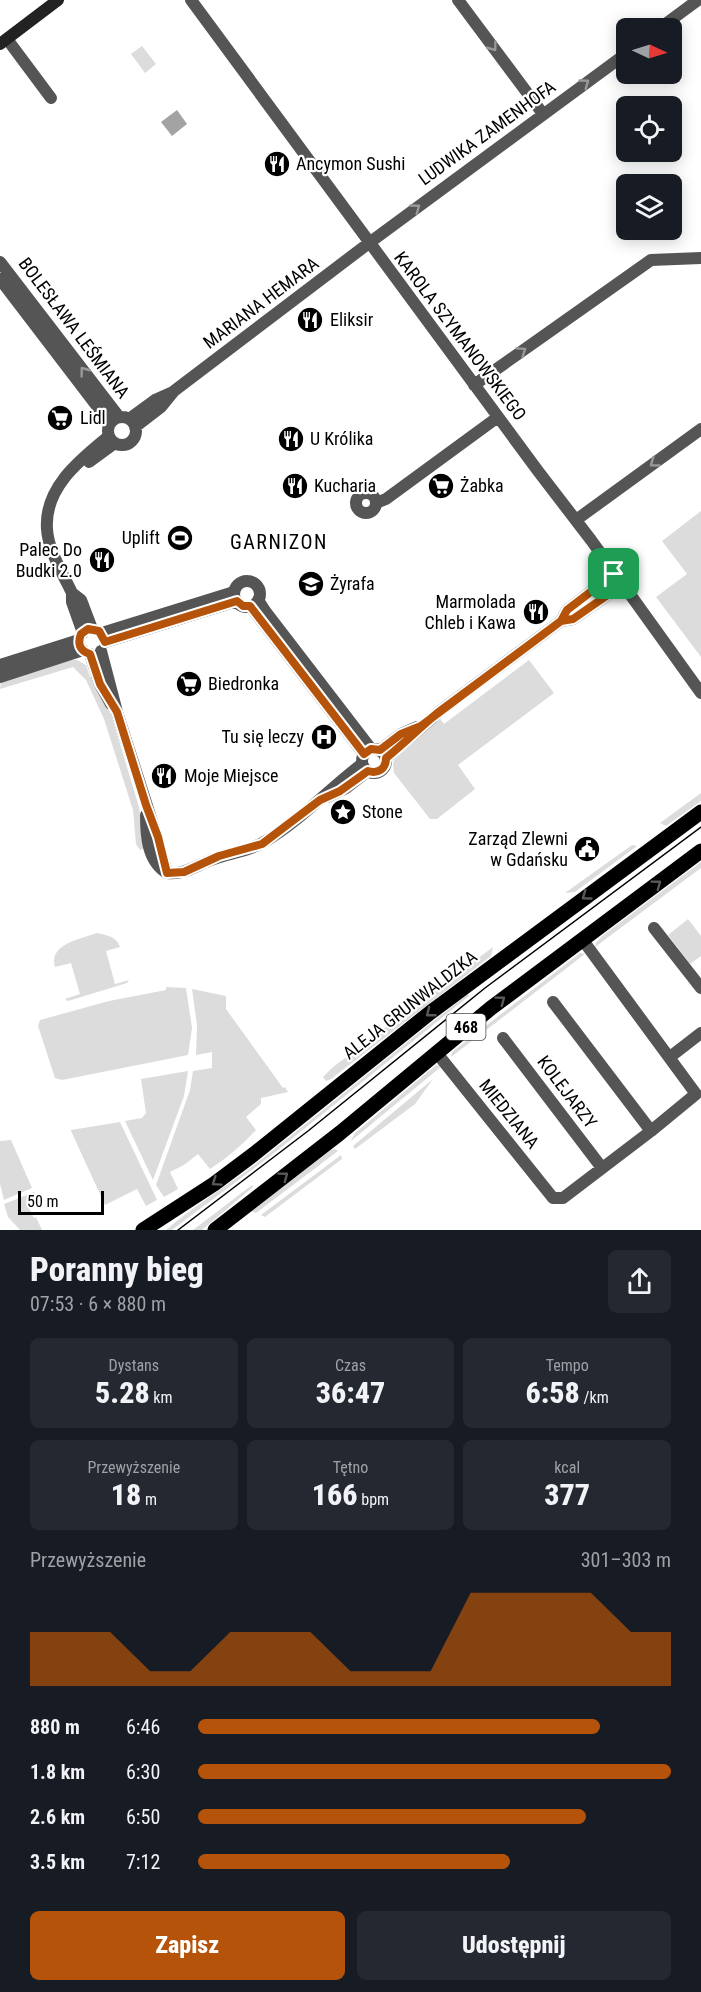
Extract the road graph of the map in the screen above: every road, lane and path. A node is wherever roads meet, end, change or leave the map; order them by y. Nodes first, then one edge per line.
1 (58, 0) edge
2 (191, 0) edge
3 (458, 0) edge
4 (698, 0) edge
5 (674, 18) edge
6 (3, 41) edge
7 (616, 60) edge
8 (51, 98) dead end
9 (543, 114) junction
10 (369, 243) junction
11 (701, 258) edge
12 (0, 262) edge
13 (0, 279) edge
14 (474, 385) junction
15 (498, 417) junction
16 (120, 428) junction
17 (701, 429) edge
18 (376, 502) dead end
19 (576, 520) junction
20 (614, 574) junction
21 (622, 585) junction
22 (235, 597) junction
23 (254, 603) junction
24 (561, 621) junction
25 (92, 641) junction
26 (0, 666) edge
27 (0, 676) edge
28 (701, 693) edge
29 (372, 758) junction
30 (701, 812) edge
31 (701, 851) edge
32 (654, 928) dead end
33 (582, 939) junction
34 (701, 988) edge
35 (553, 1002) dead end
36 (701, 1033) edge
37 (503, 1038) dead end
38 (436, 1052) junction
39 (670, 1057) junction
40 (651, 1131) junction
41 (602, 1168) junction
42 (143, 1230) edge
43 (215, 1230) edge

1 - 6 street
2 - 10 street, KAROLA SZYMANOWSKIEGO
3 -> 9 street
4 - 5 street
6 - 8 street
9 -> 7 street, LUDWIKA ZAMENHOFA
10 -> 9 street, LUDWIKA ZAMENHOFA
10 - 14 street, KAROLA SZYMANOWSKIEGO
10 - 16 street, MARIANA HEMARA
14 -> 11 street
16 -> 12 street, BOLESŁAWA LEŚMIANA
13 - 16 street, BOLESŁAWA LEŚMIANA
14 - 15 street, KAROLA SZYMANOWSKIEGO
15 - 18 street
15 - 19 street, KAROLA SZYMANOWSKIEGO
16 - 25 street, MARIANA HEMARA
17 -> 19 street
19 - 20 street, KAROLA SZYMANOWSKIEGO
20 - 21 street, KAROLA SZYMANOWSKIEGO
20 - 24 street
21 - 24 street
21 - 28 street, KAROLA SZYMANOWSKIEGO
22 - 23 street
22 - 23 street
22 - 25 street
23 - 29 street
24 - 29 street
25 - 26 street
25 - 27 street
25 - 29 street, MARIANA HEMARA
30 -> 42 main road, ALEJA GRUNWALDZKA / 468
33 -> 31 main road, 468
32 - 34 street
38 -> 33 main road, 468
33 - 39 street
35 - 40 street
36 - 39 street
37 - 41 street, KOLEJARZY
38 - 41 street, MIEDZIANA
43 -> 38 main road, 468
39 - 40 street
40 - 41 street

